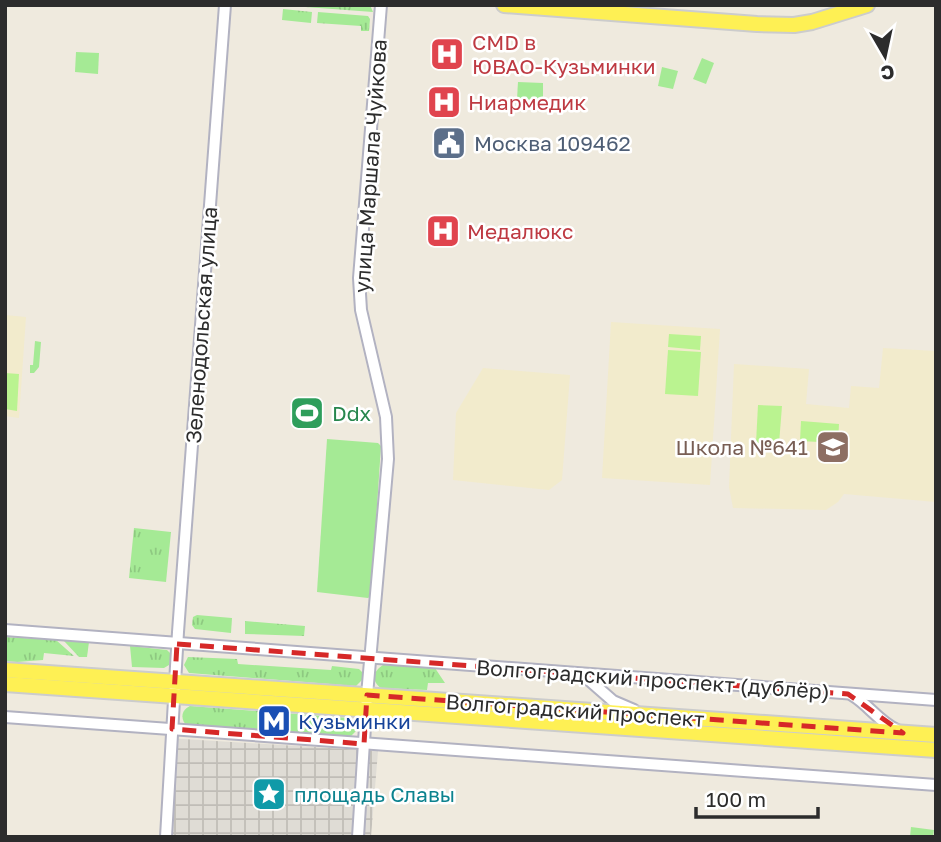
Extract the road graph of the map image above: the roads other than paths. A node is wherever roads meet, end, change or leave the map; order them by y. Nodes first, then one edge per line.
1 (225, 5) edge
2 (381, 5) edge
3 (504, 5) edge
4 (867, 5) edge
5 (5, 630) edge
6 (177, 644) junction
7 (370, 659) junction
8 (5, 670) edge
9 (572, 672) junction
10 (5, 684) edge
11 (174, 690) junction
12 (848, 694) junction
13 (936, 700) edge
14 (367, 702) junction
15 (647, 715) junction
16 (5, 717) edge
17 (172, 729) junction
18 (903, 733) junction
19 (936, 735) edge
20 (364, 744) junction
21 (936, 750) edge
22 (936, 785) edge
23 (166, 837) edge
24 (358, 837) edge

1 - 6 street, Зеленодольская улица
2 - 7 street, улица Маршала Чуйкова
3 - 4 main road
5 - 6 street
6 - 7 street, Волгоградский проспект (дублёр)
6 - 11 street, Зеленодольская улица
7 - 9 street, Волгоградский проспект (дублёр)
7 - 14 street, улица Маршала Чуйкова
8 - 11 main road, Волгоградский проспект
9 - 12 street, Волгоградский проспект (дублёр)
9 - 15 street
10 - 11 main road, Волгоградский проспект
11 - 14 main road, Волгоградский проспект
11 - 17 street, Зеленодольская улица
12 - 13 street, Волгоградский проспект (дублёр)
12 - 18 street
14 - 15 main road, Волгоградский проспект
14 - 20 street, улица Маршала Чуйкова
14 - 21 main road, Волгоградский проспект
15 - 18 main road, Волгоградский проспект
16 - 17 street
17 - 20 street
17 - 23 street
18 - 19 main road, Волгоградский проспект
20 - 22 street
20 - 24 street, улица Маршала Чуйкова

